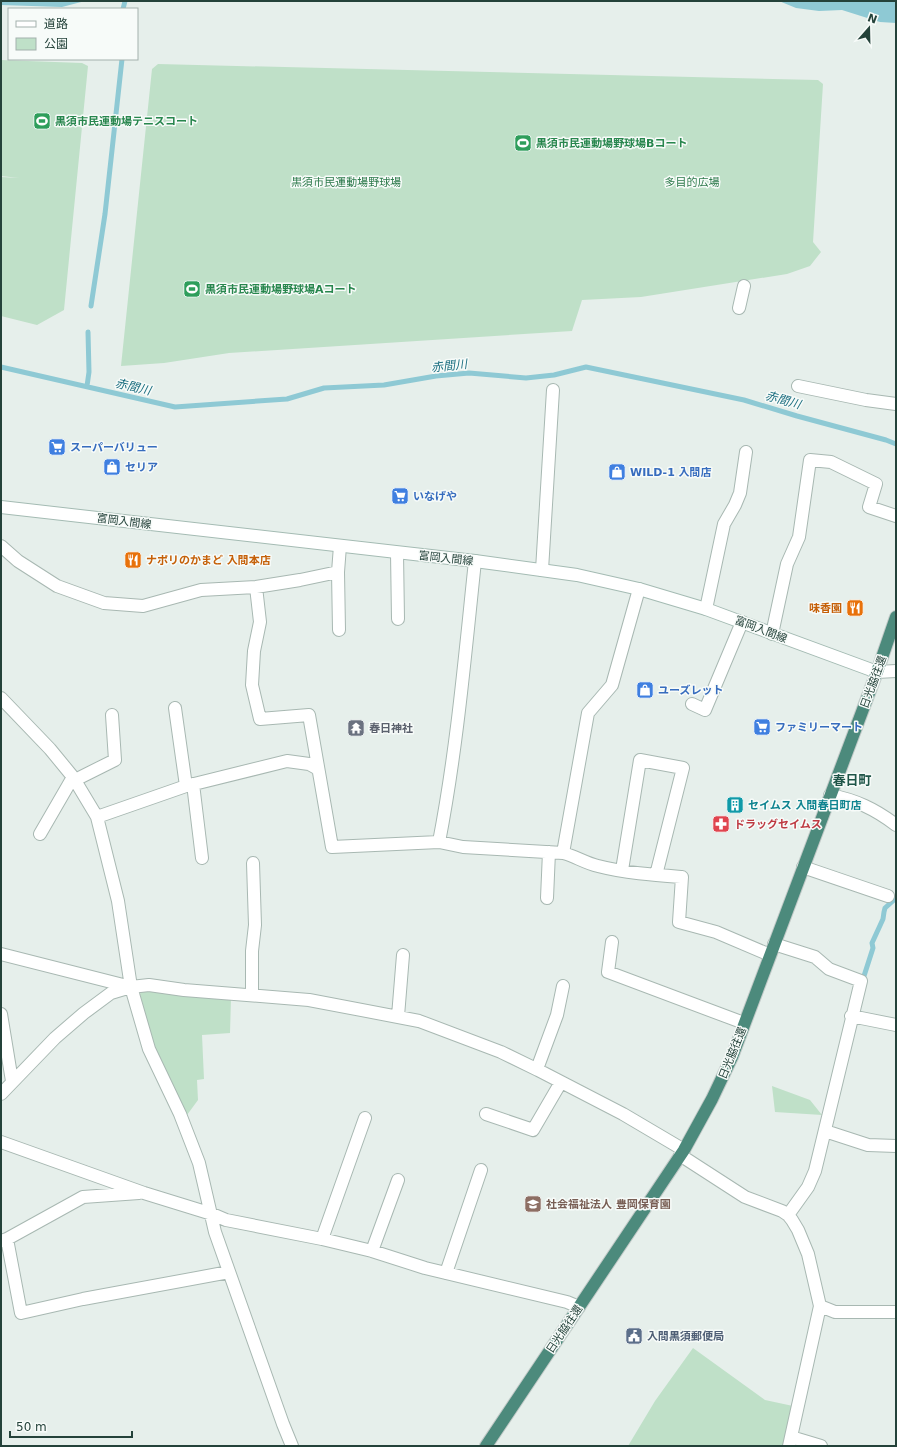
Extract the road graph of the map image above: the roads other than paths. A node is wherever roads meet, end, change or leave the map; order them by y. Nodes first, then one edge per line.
1 (744, 286) dead end
2 (739, 308) dead end
3 (798, 386) dead end
4 (553, 390) dead end
5 (896, 404) edge
6 (746, 452) dead end
7 (1, 507) edge
8 (896, 516) edge
9 (1, 546) edge
10 (340, 546) junction
11 (397, 553) junction
12 (475, 561) junction
13 (542, 570) junction
14 (338, 572) junction
15 (256, 587) junction
16 (639, 588) junction
17 (706, 609) junction
18 (896, 618) edge
19 (398, 619) dead end
20 (742, 622) junction
21 (339, 630) dead end
22 (772, 634) junction
23 (896, 671) edge
24 (877, 672) junction
25 (1, 698) edge
26 (692, 704) dead end
27 (175, 708) dead end
28 (112, 715) dead end
29 (318, 768) junction
30 (74, 779) junction
31 (190, 785) junction
32 (830, 795) junction
33 (97, 817) junction
34 (896, 826) edge
35 (40, 834) dead end
36 (439, 842) junction
37 (549, 852) junction
38 (563, 853) junction
39 (202, 858) dead end
40 (253, 863) dead end
41 (803, 867) junction
42 (622, 870) junction
43 (656, 875) junction
44 (888, 896) dead end
45 (547, 898) dead end
46 (612, 942) dead end
47 (774, 944) junction
48 (1, 954) edge
49 (403, 955) dead end
50 (770, 956) junction
51 (563, 986) dead end
52 (131, 987) junction
53 (252, 994) junction
54 (1, 1014) edge
55 (398, 1016) junction
56 (851, 1016) junction
57 (744, 1023) junction
58 (896, 1025) edge
59 (537, 1069) junction
60 (12, 1081) junction
61 (561, 1082) junction
62 (1, 1094) edge
63 (486, 1114) dead end
64 (365, 1118) dead end
65 (825, 1131) junction
66 (1, 1142) edge
67 (896, 1146) edge
68 (682, 1152) junction
69 (481, 1170) dead end
70 (398, 1180) dead end
71 (144, 1193) junction
72 (212, 1214) junction
73 (788, 1215) junction
74 (322, 1239) junction
75 (4, 1240) edge
76 (372, 1251) junction
77 (229, 1272) junction
78 (446, 1274) junction
79 (820, 1306) junction
80 (579, 1307) junction
81 (896, 1312) edge
82 (790, 1441) edge
83 (292, 1446) edge
84 (486, 1446) edge
85 (821, 1446) edge

1 - 2 street
3 - 5 street
4 - 13 street
6 - 17 street
7 - 10 street, 富岡入間線
8 - 22 street
9 - 15 street
10 - 11 street, 富岡入間線
10 - 14 street
11 - 12 street, 富岡入間線
11 - 19 street
12 - 13 street, 富岡入間線
12 - 36 street
13 - 16 street, 富岡入間線
14 - 15 street
14 - 21 street
15 - 29 street
16 - 17 street, 富岡入間線
16 - 38 street
17 - 20 street, 富岡入間線
18 - 24 highway, 日光脇往還
20 - 22 street, 富岡入間線
20 - 26 street
22 - 24 street, 富岡入間線
23 - 24 street
24 - 32 highway, 日光脇往還
25 - 30 street
27 - 31 street
28 - 30 street
29 - 31 street
29 - 36 street
30 - 33 street
30 - 35 street
31 - 33 street
31 - 39 street
32 - 34 street
32 - 41 highway, 日光脇往還
33 - 52 street
36 - 37 street
37 - 38 street
37 - 45 street
38 - 42 street
40 - 53 street
41 - 44 street
41 - 47 highway, 日光脇往還
42 - 43 street
42 - 43 street
43 - 50 street
46 - 57 street
47 - 50 highway, 日光脇往還
47 - 56 street
48 - 52 street
49 - 55 street
50 - 57 highway, 日光脇往還
51 - 59 street
52 - 53 street
52 - 60 street
52 - 72 street
53 - 55 street
54 - 60 street
55 - 59 street
56 - 58 street
56 - 65 street
57 - 68 highway, 日光脇往還
59 - 61 street
60 - 62 street
61 - 63 street
61 - 68 street
64 - 74 street
65 - 67 street
65 - 73 street
66 - 71 street
68 - 73 street
68 - 80 highway, 日光脇往還
69 - 78 street
70 - 76 street
71 - 72 street
71 - 75 street
72 - 74 street
72 - 77 street
73 - 79 street
74 - 76 street
75 - 77 street
76 - 78 street
77 - 83 street
78 - 80 street
79 - 81 street
79 - 82 street
80 - 84 highway, 日光脇往還
82 - 85 street

